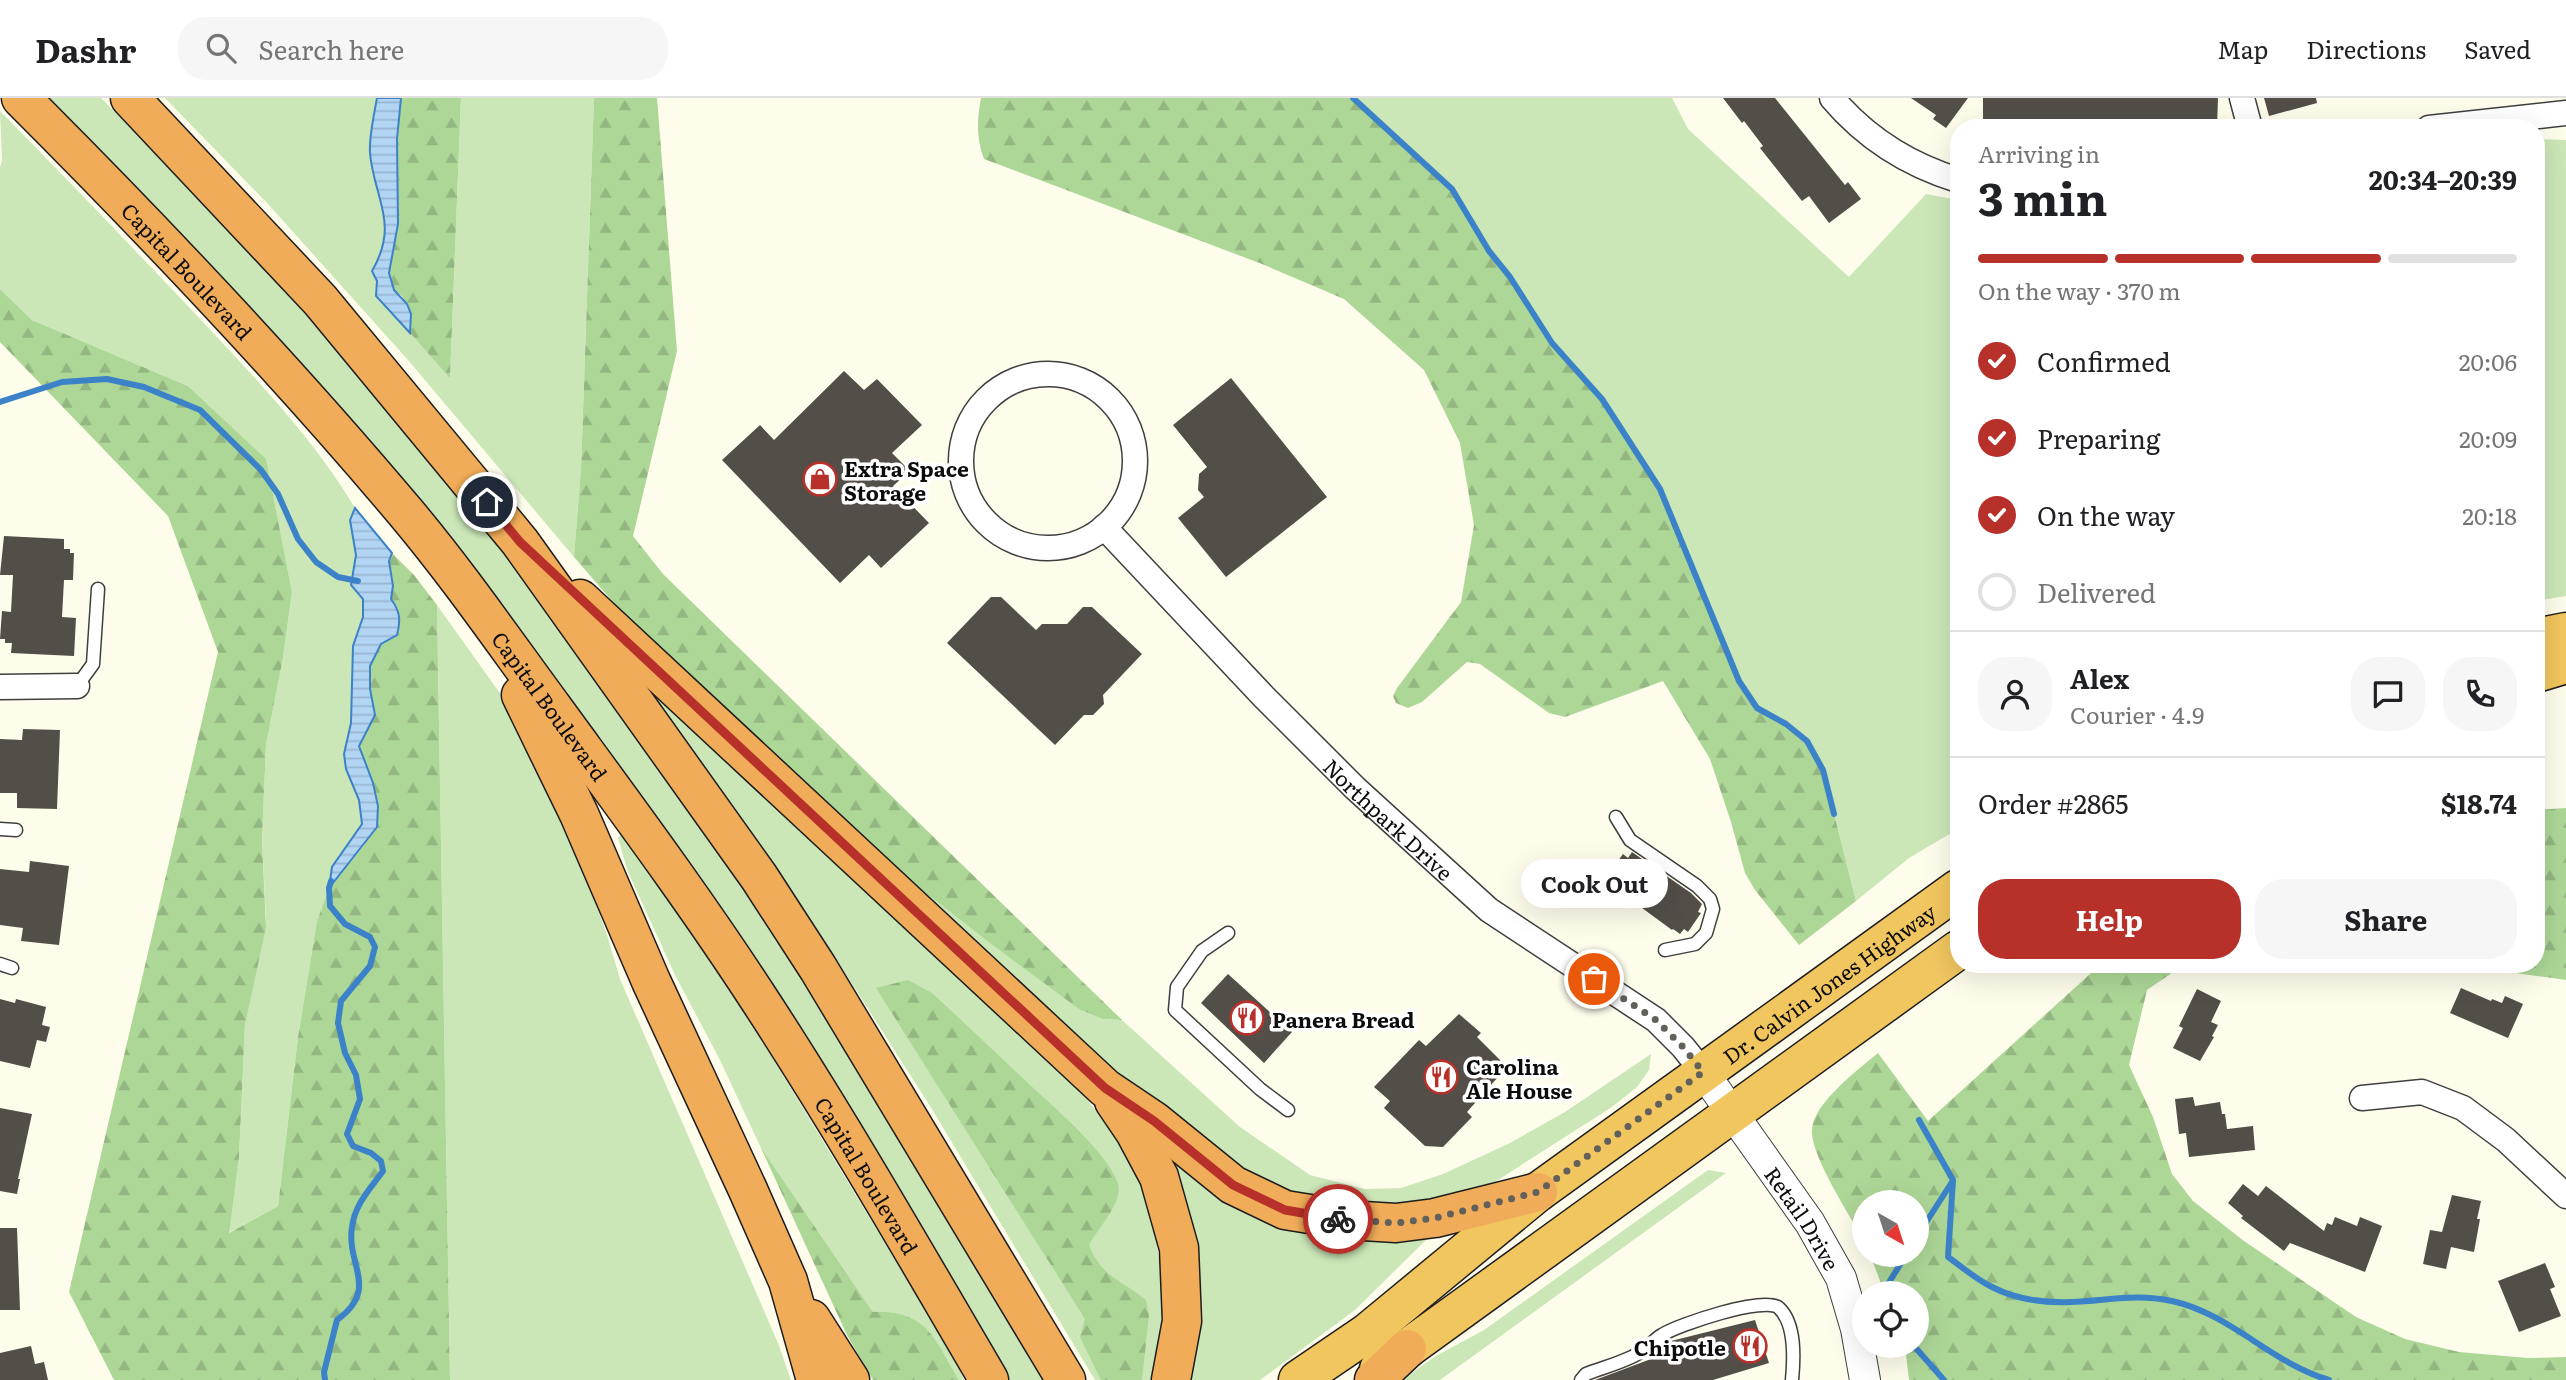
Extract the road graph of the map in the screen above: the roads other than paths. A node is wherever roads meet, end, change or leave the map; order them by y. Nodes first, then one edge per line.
1 (21, 98) edge
2 (130, 98) edge
3 (1832, 98) edge
4 (2242, 98) edge
5 (2566, 113) edge
6 (2248, 119) edge
7 (2511, 119) edge
8 (1950, 177) edge
9 (1104, 527) junction
10 (520, 542) junction
11 (98, 589) dead end
12 (477, 605) junction
13 (2566, 632) edge
14 (2545, 636) edge
15 (2566, 664) edge
16 (2545, 670) edge
17 (2566, 683) edge
18 (2545, 686) edge
19 (0, 687) edge
20 (77, 687) joint
21 (1616, 817) dead end
22 (0, 829) edge
23 (16, 830) dead end
24 (1950, 895) edge
25 (1228, 933) dead end
26 (1665, 950) dead end
27 (1950, 956) edge
28 (1703, 1072) junction
29 (1105, 1088) junction
30 (2362, 1098) dead end
31 (1288, 1111) dead end
32 (1733, 1115) junction
33 (1538, 1192) junction
34 (2566, 1196) edge
35 (788, 1281) junction
36 (1407, 1349) junction
37 (816, 1380) edge
38 (850, 1380) edge
39 (989, 1380) edge
40 (1066, 1380) edge
41 (1171, 1380) edge
42 (1298, 1380) edge
43 (1364, 1380) edge
44 (1374, 1380) edge
45 (1581, 1380) edge
46 (1792, 1380) edge
47 (1865, 1380) edge

1 - 12 highway, Capital Boulevard
2 - 10 highway
3 - 8 street
4 - 6 street
5 - 7 street
9 - 9 street
9 - 28 street, Northpark Drive
10 - 29 highway
10 - 40 highway
11 - 20 lane
12 - 35 highway
12 - 39 highway, Capital Boulevard
13 - 14 highway
15 - 16 highway
17 - 18 highway
19 - 20 street
21 - 26 lane
22 - 23 lane
24 - 28 highway, Dr. Calvin Jones Highway
25 - 31 lane
27 - 32 highway
28 - 32 street, Retail Drive
28 - 33 highway, Dr. Calvin Jones Highway
29 - 33 highway
29 - 41 highway
30 - 34 street
32 - 36 highway
32 - 47 street, Retail Drive
33 - 42 highway, Dr. Calvin Jones Highway
35 - 37 highway
35 - 38 highway
36 - 43 highway
36 - 44 highway
45 - 46 lane

